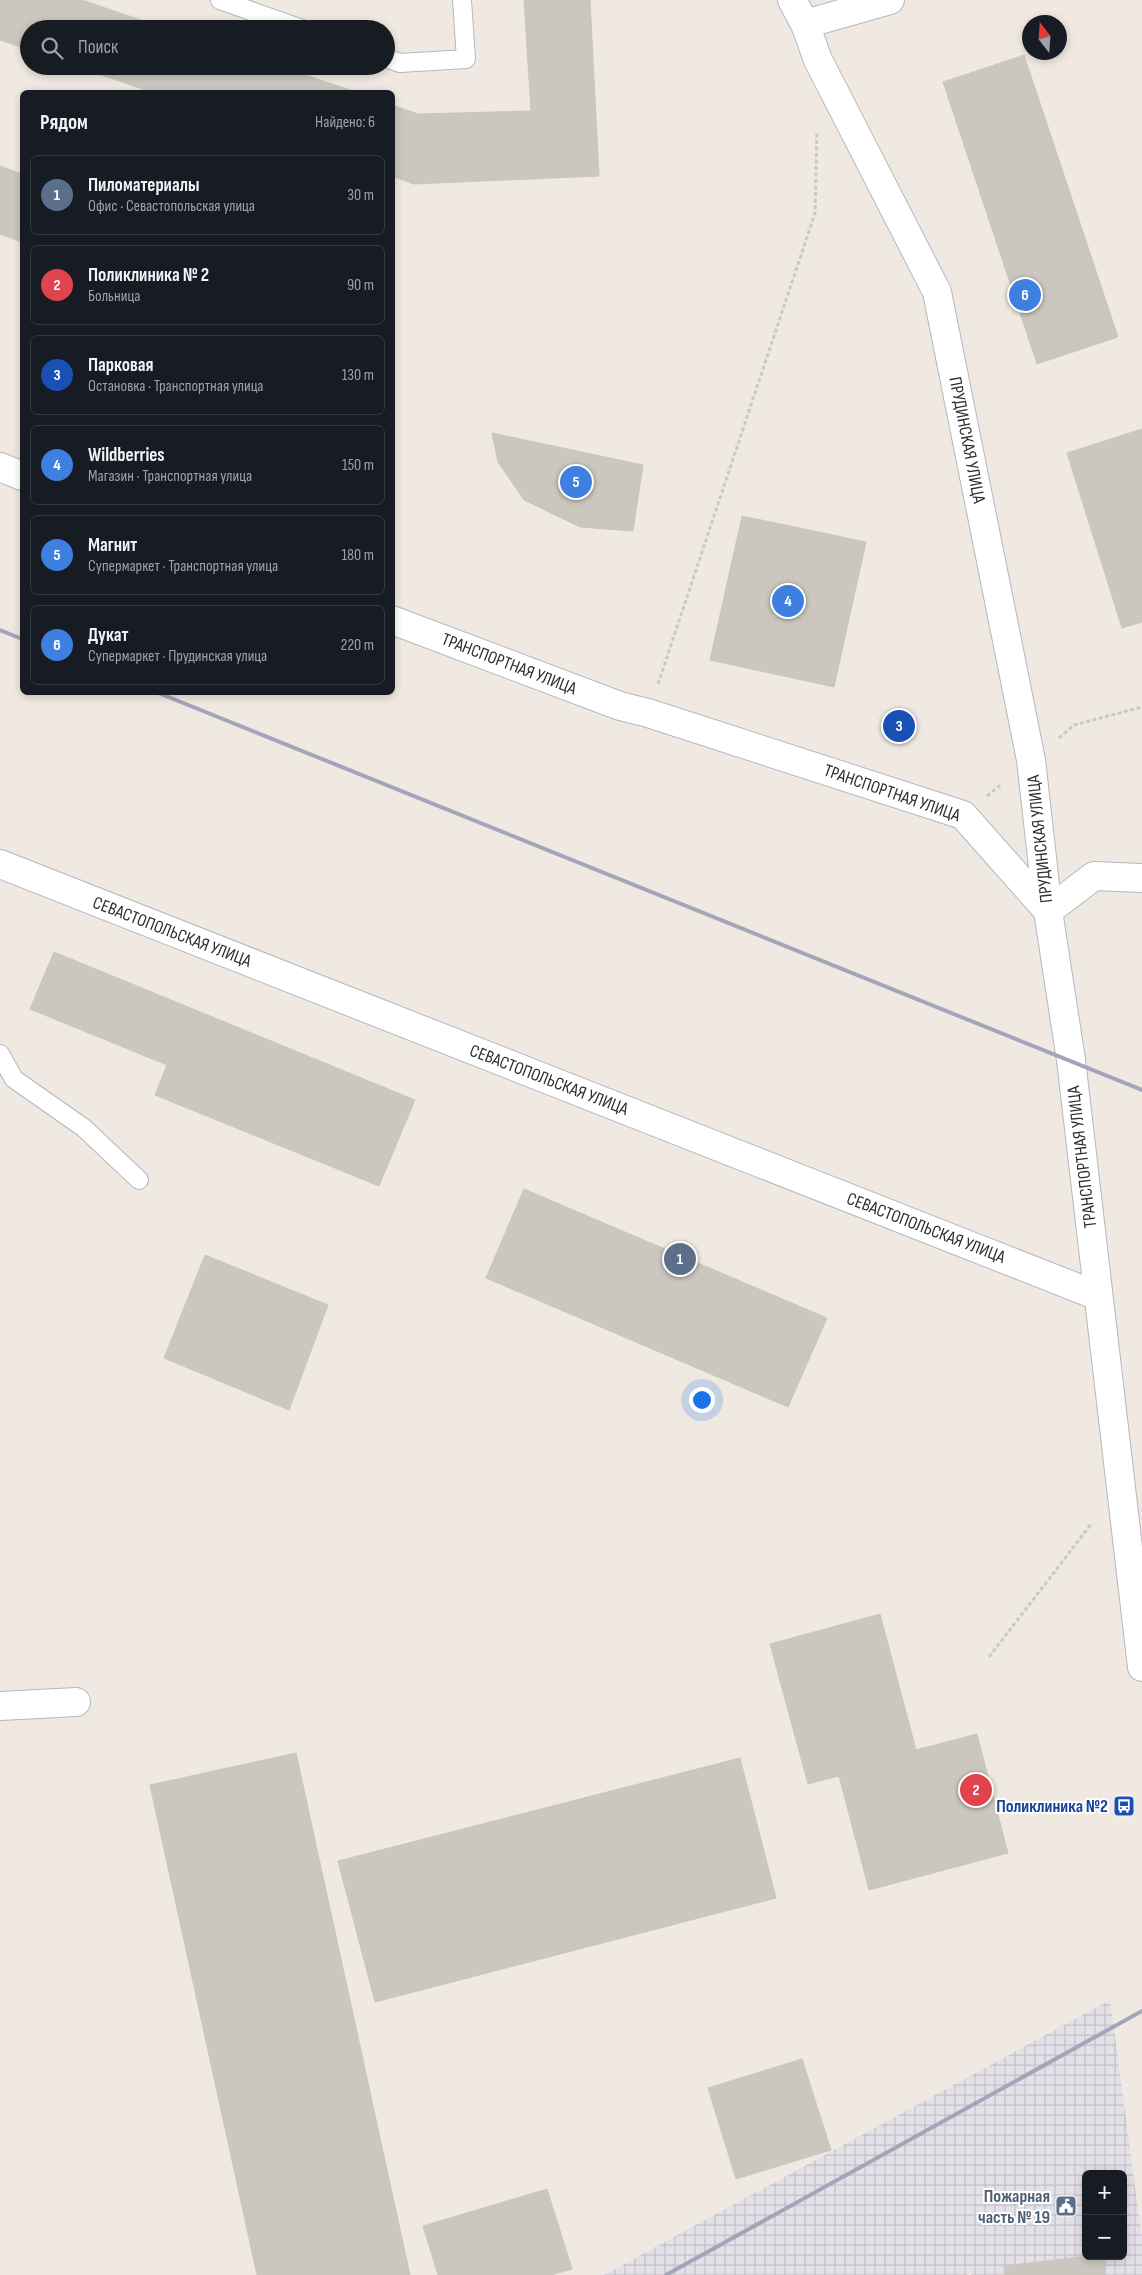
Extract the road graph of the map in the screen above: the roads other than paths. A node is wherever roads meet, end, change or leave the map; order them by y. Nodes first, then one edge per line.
1 (220, 0) edge
2 (462, 0) edge
3 (792, 0) edge
4 (890, 0) edge
5 (277, 20) edge
6 (805, 24) junction
7 (395, 61) edge
8 (0, 467) edge
9 (20, 475) edge
10 (395, 621) edge
11 (4, 872) edge
12 (1142, 878) edge
13 (1048, 911) junction
14 (0, 1054) edge
15 (139, 1180) dead end
16 (1098, 1296) junction
17 (1142, 1667) edge
18 (76, 1702) dead end
19 (0, 1706) edge

1 - 5 lane
2 - 7 lane
3 - 6 street, ПРУДИНСКАЯ УЛИЦА
4 - 6 street
6 - 13 street, ПРУДИНСКАЯ УЛИЦА
8 - 9 street
10 - 13 street, ТРАНСПОРТНАЯ УЛИЦА
11 - 16 street, СЕВАСТОПОЛЬСКАЯ УЛИЦА
12 - 13 street
13 - 16 street, ТРАНСПОРТНАЯ УЛИЦА
14 - 15 lane
16 - 17 street, ТРАНСПОРТНАЯ УЛИЦА
18 - 19 street

